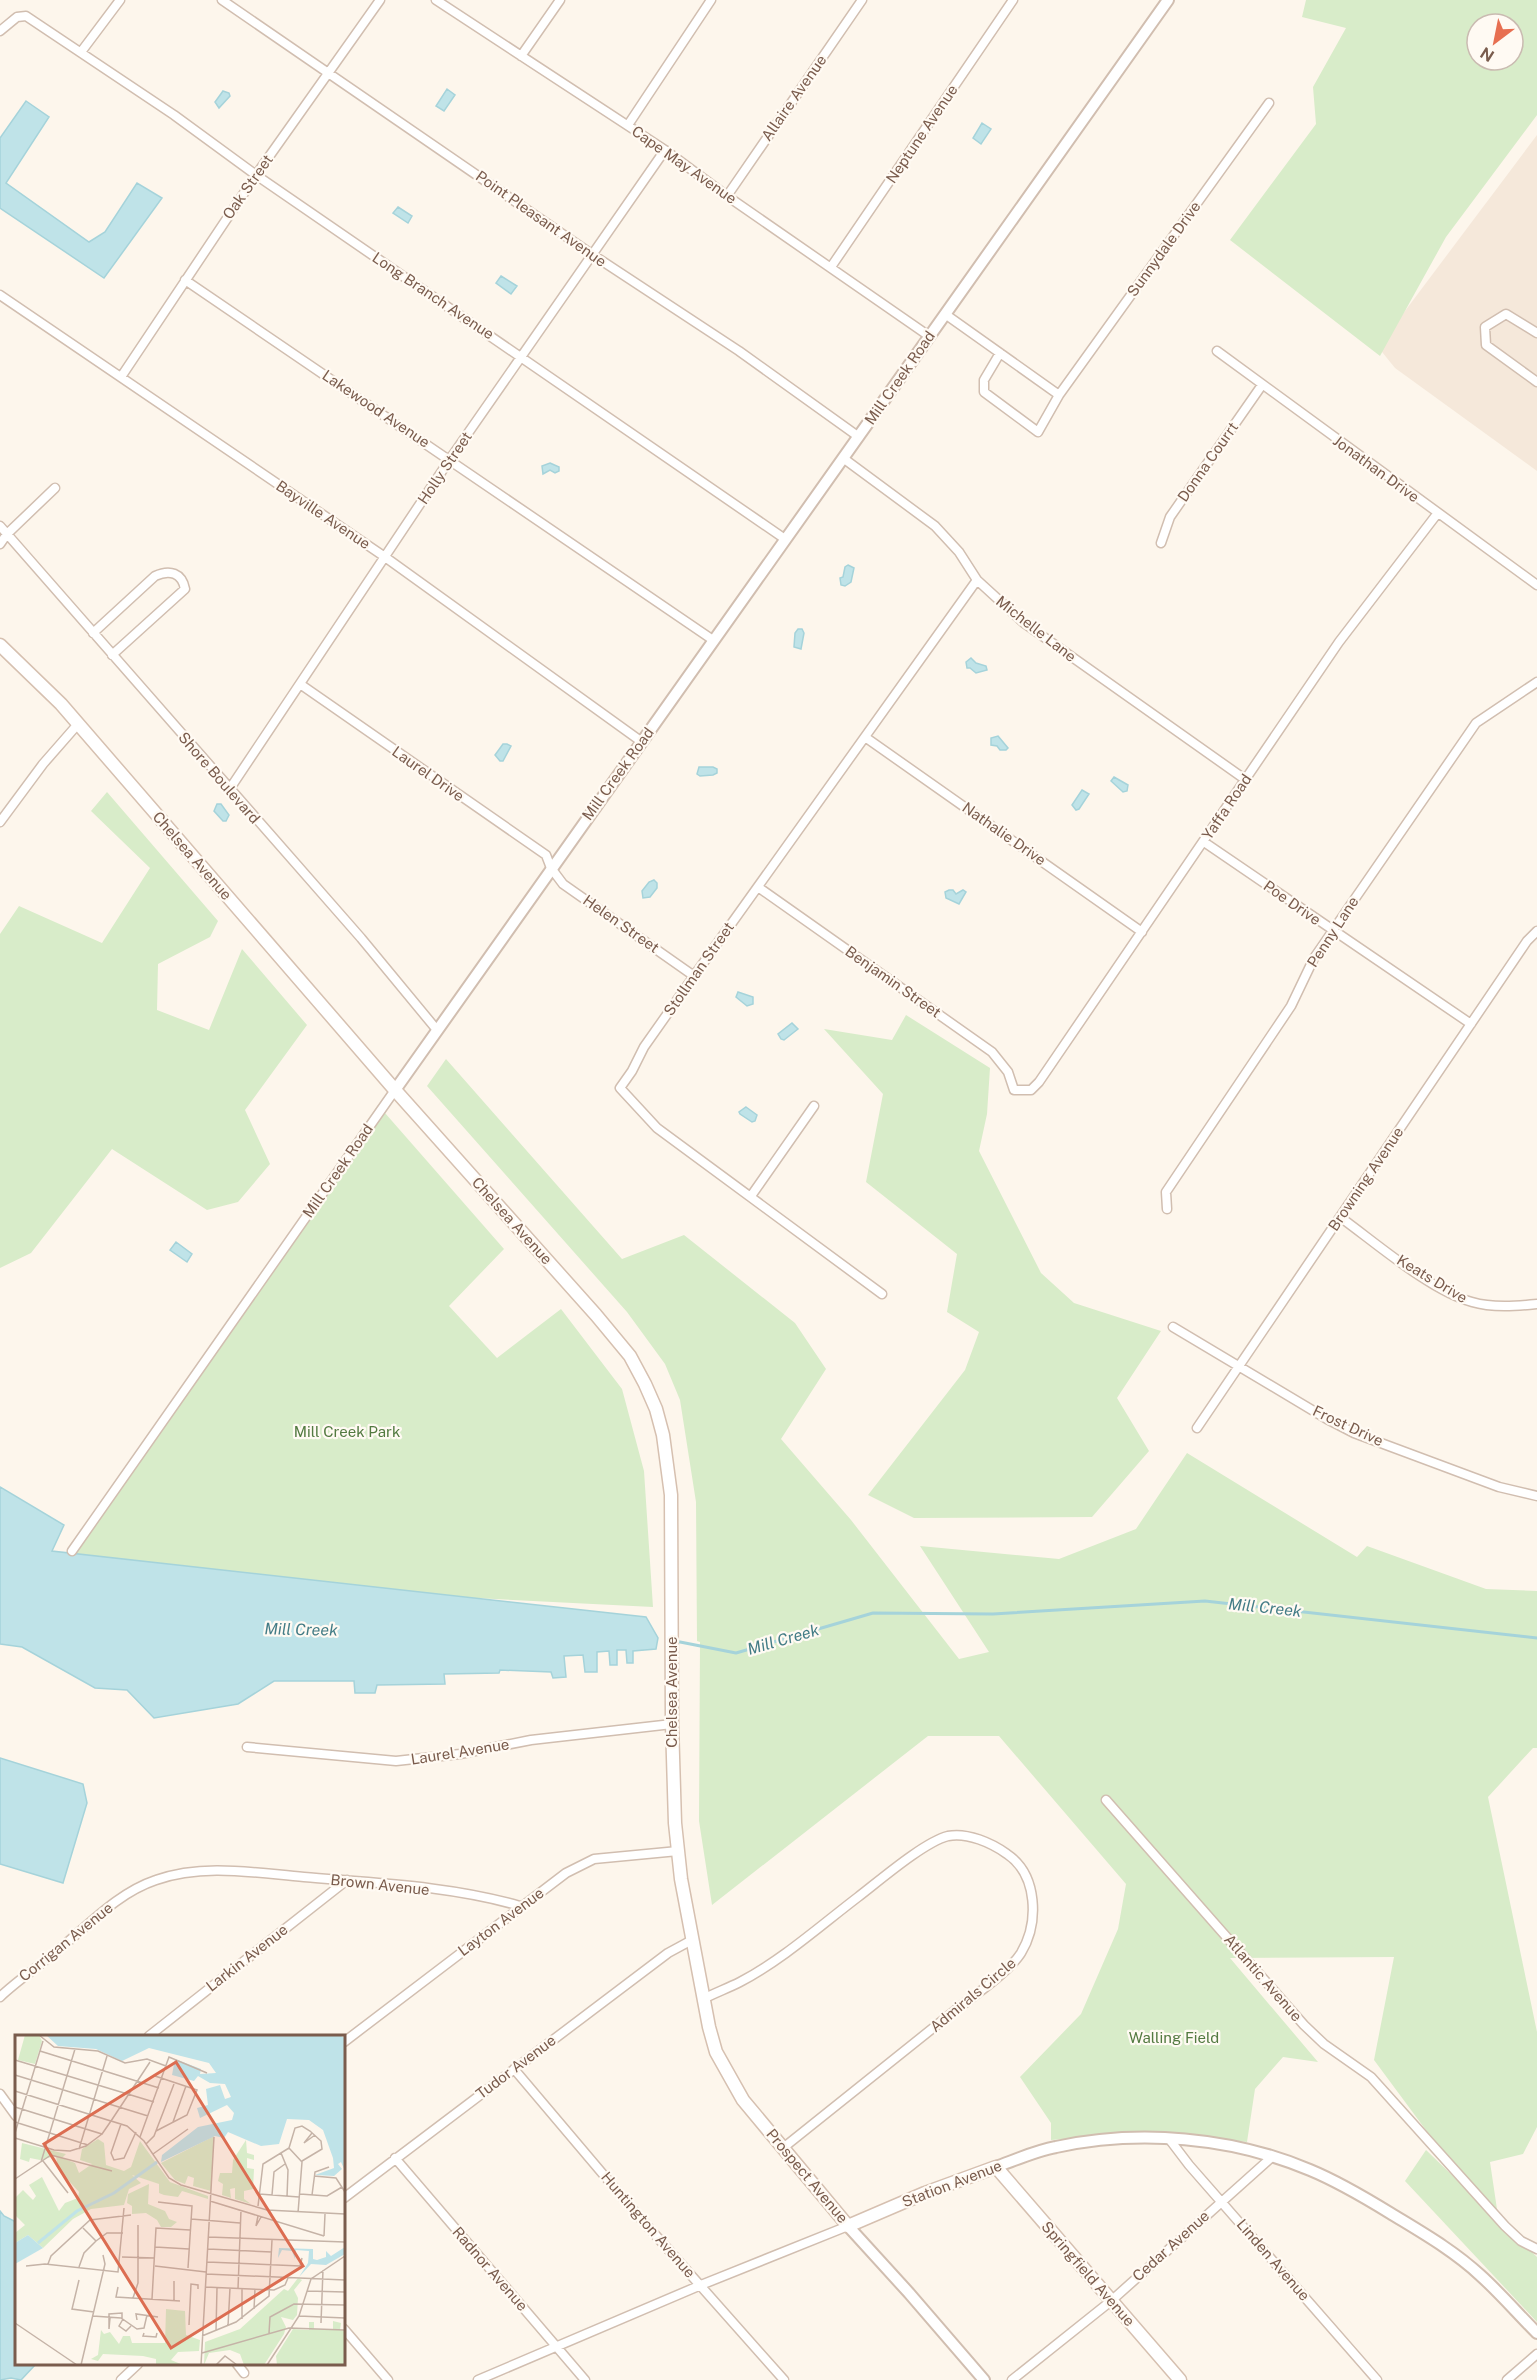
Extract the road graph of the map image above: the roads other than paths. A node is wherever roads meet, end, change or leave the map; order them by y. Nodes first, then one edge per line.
1 (120, 0) edge
2 (222, 0) edge
3 (380, 0) edge
4 (436, 0) edge
5 (560, 0) edge
6 (711, 0) edge
7 (862, 0) edge
8 (1013, 0) edge
9 (1168, 0) edge
10 (0, 31) edge
11 (81, 52) junction
12 (521, 56) junction
13 (330, 73) junction
14 (1269, 103) dead end
15 (628, 126) junction
16 (665, 150) junction
17 (256, 175) junction
18 (727, 196) junction
19 (593, 255) junction
20 (831, 267) junction
21 (185, 280) junction
22 (0, 295) edge
23 (945, 314) junction
24 (1537, 333) edge
25 (929, 336) junction
26 (1217, 351) dead end
27 (1000, 353) junction
28 (522, 357) junction
29 (121, 377) junction
30 (1537, 382) edge
31 (1262, 386) junction
32 (1059, 395) junction
33 (859, 437) junction
34 (843, 458) junction
35 (450, 459) junction
36 (55, 488) dead end
37 (1437, 513) junction
38 (0, 526) edge
39 (7, 534) junction
40 (785, 538) junction
41 (1161, 543) dead end
42 (0, 544) edge
43 (385, 557) junction
44 (977, 580) junction
45 (1537, 585) edge
46 (93, 633) junction
47 (713, 640) junction
48 (0, 645) edge
49 (112, 655) junction
50 (1537, 682) edge
51 (300, 684) junction
52 (78, 724) junction
53 (865, 737) junction
54 (642, 742) junction
55 (1246, 780) junction
56 (229, 790) junction
57 (0, 822) edge
58 (1204, 842) junction
59 (551, 868) junction
60 (758, 887) junction
61 (1332, 931) junction
62 (1537, 931) edge
63 (1142, 932) junction
64 (694, 976) junction
65 (1471, 1024) junction
66 (437, 1030) junction
67 (395, 1090) junction
68 (1014, 1090) joint
69 (814, 1106) dead end
70 (751, 1196) junction
71 (1167, 1209) dead end
72 (1340, 1217) junction
73 (882, 1294) dead end
74 (1537, 1304) edge
75 (1173, 1327) dead end
76 (1239, 1365) junction
77 (1197, 1428) dead end
78 (1537, 1496) edge
79 (72, 1551) dead end
80 (672, 1724) junction
81 (247, 1747) dead end
82 (1106, 1800) dead end
83 (678, 1851) junction
84 (237, 1872) joint
85 (347, 1880) junction
86 (520, 1906) junction
87 (692, 1940) junction
88 (0, 1997) edge
89 (703, 1999) junction
90 (151, 2035) edge
91 (345, 2041) edge
92 (514, 2068) junction
93 (0, 2094) edge
94 (15, 2115) edge
95 (1170, 2140) junction
96 (783, 2148) junction
97 (1273, 2156) junction
98 (395, 2158) junction
99 (996, 2167) junction
100 (345, 2197) edge
101 (1222, 2200) junction
102 (848, 2226) junction
103 (1537, 2249) edge
104 (701, 2285) junction
105 (1111, 2301) junction
106 (345, 2330) edge
107 (1537, 2333) edge
108 (556, 2347) junction
109 (1537, 2354) edge
110 (137, 2365) edge
111 (238, 2365) edge
112 (244, 2373) dead end
113 (121, 2380) edge
114 (388, 2380) edge
115 (478, 2380) edge
116 (585, 2380) edge
117 (784, 2380) edge
118 (984, 2380) edge
119 (1012, 2380) edge
120 (1180, 2380) edge
121 (1377, 2380) edge
122 (1507, 2380) edge

1 - 11 street
2 - 13 street, Point Pleasant Avenue
3 - 13 street, Oak Street
4 - 12 street, Cape May Avenue
5 - 12 street
6 - 15 street
7 - 18 street, Allaire Avenue
8 - 20 street, Neptune Avenue
9 - 23 street, Mill Creek Road
10 - 11 street, Long Branch Avenue
11 - 17 street, Long Branch Avenue
12 - 15 street, Cape May Avenue
13 - 17 street, Oak Street
13 - 19 street, Point Pleasant Avenue
14 - 32 street, Sunnydale Drive
15 - 16 street, Cape May Avenue
16 - 18 street, Cape May Avenue
16 - 19 street, Holly Street
17 - 21 street, Oak Street
17 - 28 street, Long Branch Avenue
18 - 20 street, Cape May Avenue
19 - 28 street, Holly Street
19 - 33 street, Point Pleasant Avenue
20 - 25 street, Cape May Avenue
21 - 29 street, Oak Street
21 - 35 street, Lakewood Avenue
22 - 29 street, Bayville Avenue
23 - 25 street, Mill Creek Road
23 - 27 street
24 - 30 street
25 - 33 street, Mill Creek Road
26 - 31 street, Jonathan Drive
27 - 32 street
27 - 32 street, Sunnydale Drive
28 - 35 street, Holly Street
28 - 40 street, Long Branch Avenue
29 - 43 street, Bayville Avenue
31 - 37 street, Jonathan Drive
31 - 41 street, Donna Courrt
33 - 34 street, Mill Creek Road
34 - 40 street, Mill Creek Road
34 - 44 street, Michelle Lane
35 - 43 street, Holly Street
35 - 47 street, Lakewood Avenue
36 - 39 street
37 - 45 street, Jonathan Drive
37 - 55 street, Yaffa Road
38 - 39 street, Shore Boulevard
39 - 42 street
39 - 46 street, Shore Boulevard
40 - 47 street, Mill Creek Road
43 - 51 street, Holly Street
43 - 54 street, Bayville Avenue
44 - 53 street, Stollman Street
44 - 55 street, Michelle Lane
46 - 49 street, Shore Boulevard
46 - 49 street
47 - 54 street, Mill Creek Road
48 - 52 main road, Chelsea Avenue
49 - 56 street, Shore Boulevard
50 - 61 street, Penny Lane
51 - 56 street, Holly Street
51 - 59 street, Laurel Drive
52 - 57 street
52 - 67 main road, Chelsea Avenue
53 - 60 street, Stollman Street
53 - 63 street, Nathalie Drive
54 - 59 street, Mill Creek Road
55 - 58 street, Yaffa Road
56 - 66 street, Shore Boulevard
58 - 61 street, Poe Drive
58 - 63 street, Yaffa Road
59 - 64 street, Helen Street
59 - 66 street, Mill Creek Road
60 - 64 street, Stollman Street
60 - 68 street, Benjamin Street
61 - 65 street, Poe Drive
61 - 71 street, Penny Lane
62 - 65 street, Browning Avenue
63 - 68 street, Yaffa Road
64 - 70 street, Stollman Street
65 - 72 street, Browning Avenue
66 - 67 street, Mill Creek Road
67 - 79 street, Mill Creek Road
67 - 80 main road, Chelsea Avenue
69 - 70 street
70 - 73 street, Stollman Street
72 - 74 street, Keats Drive
72 - 76 street, Browning Avenue
75 - 76 street, Frost Drive
76 - 77 street, Browning Avenue
76 - 78 street, Frost Drive
80 - 81 street, Laurel Avenue
80 - 83 main road, Chelsea Avenue
82 - 103 street, Atlantic Avenue
83 - 86 street, Layton Avenue
83 - 87 main road, Chelsea Avenue
84 - 85 street, Brown Avenue
84 - 88 street, Corrigan Avenue
85 - 86 street, Brown Avenue
85 - 90 street, Larkin Avenue
86 - 91 street, Layton Avenue
87 - 89 main road, Prospect Avenue
87 - 92 street, Tudor Avenue
89 - 96 main road, Prospect Avenue
89 - 96 street, Admirals Circle
92 - 98 street, Tudor Avenue
92 - 104 street, Huntington Avenue
93 - 94 street
95 - 97 street, Station Avenue
95 - 99 street, Station Avenue
95 - 101 street, Linden Avenue
96 - 102 main road, Prospect Avenue
97 - 101 street, Cedar Avenue
97 - 107 street, Station Avenue
98 - 100 street, Tudor Avenue
98 - 108 street, Radnor Avenue
99 - 102 main road, Station Avenue
99 - 105 main road, Springfield Avenue
101 - 105 street, Cedar Avenue
101 - 121 street, Linden Avenue
102 - 104 street, Station Avenue
102 - 118 street, Prospect Avenue
104 - 108 street, Station Avenue
104 - 117 street, Huntington Avenue
105 - 119 street, Cedar Avenue
105 - 120 main road, Springfield Avenue
106 - 114 street
108 - 115 street, Station Avenue
108 - 116 street, Radnor Avenue
109 - 122 street
110 - 113 street
111 - 112 street

